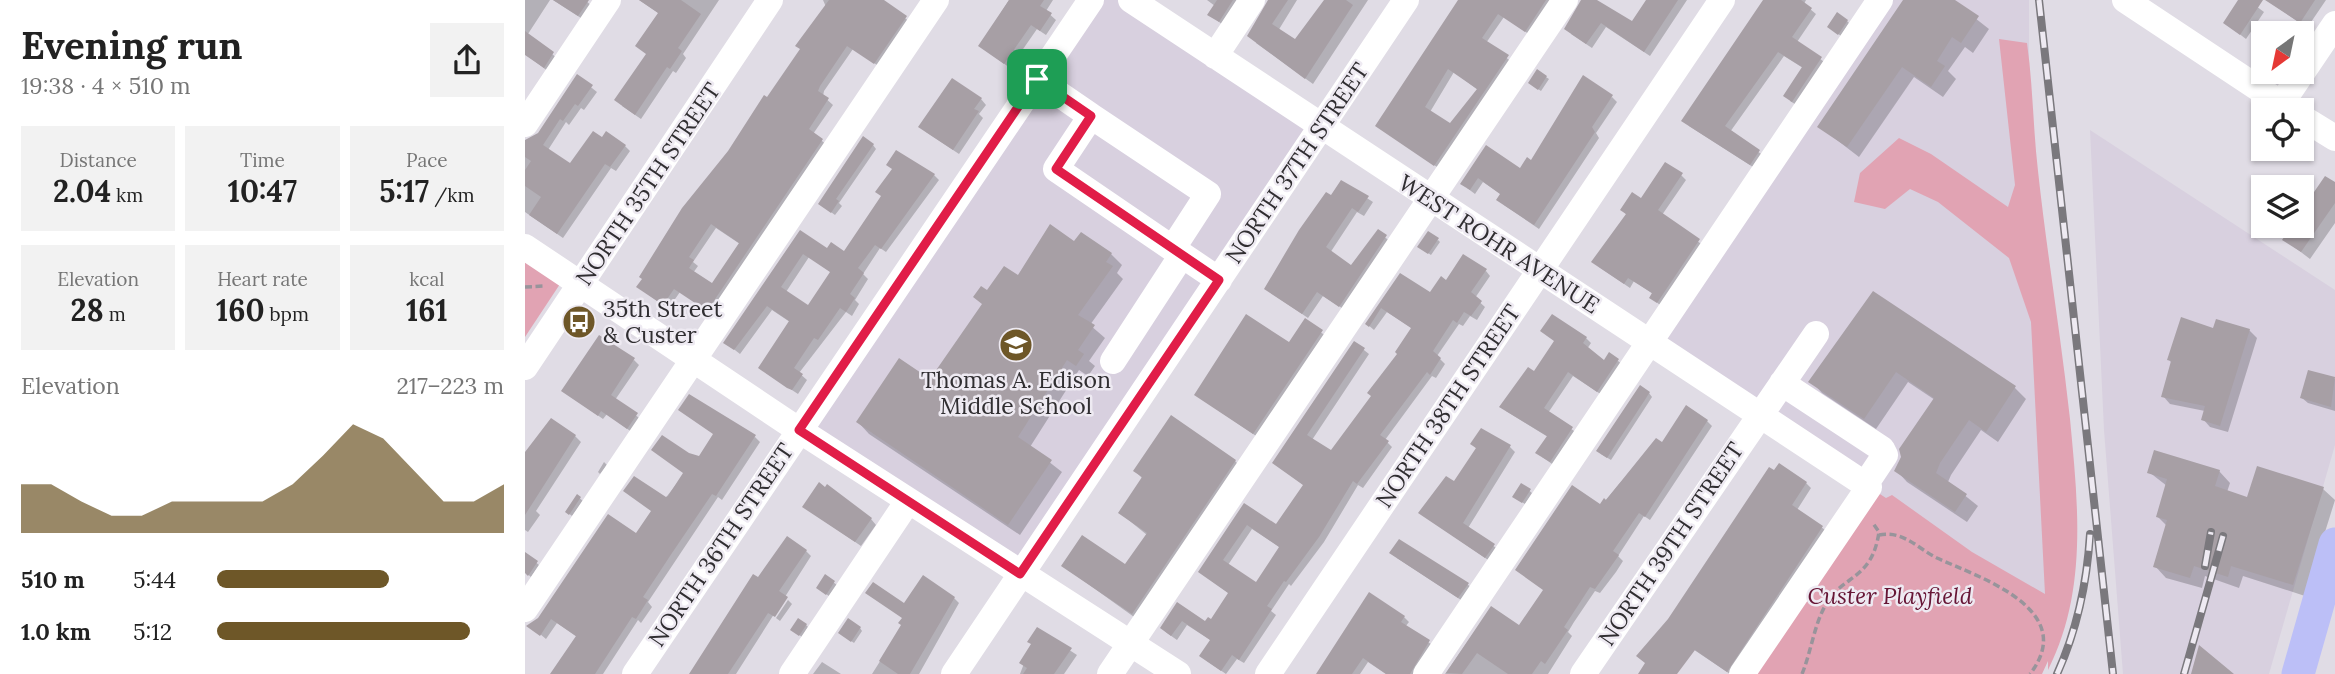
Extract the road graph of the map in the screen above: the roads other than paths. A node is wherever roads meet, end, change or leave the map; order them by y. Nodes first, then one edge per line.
1 (608, 0) edge
2 (770, 0) edge
3 (936, 0) edge
4 (1091, 0) edge
5 (1131, 0) edge
6 (1252, 0) edge
7 (1406, 0) edge
8 (1565, 0) edge
9 (1722, 0) edge
10 (1880, 0) edge
11 (2125, 0) edge
12 (2335, 24) edge
13 (1215, 56) junction
14 (1037, 79) junction
15 (2273, 98) edge
16 (2297, 98) edge
17 (1091, 116) junction
18 (525, 124) edge
19 (2314, 125) edge
20 (1321, 128) junction
21 (2335, 138) edge
22 (1432, 200) junction
23 (525, 247) edge
24 (1178, 252) junction
25 (1539, 270) junction
26 (1219, 280) junction
27 (581, 285) junction
28 (1817, 334) dead end
29 (1649, 342) junction
30 (693, 360) junction
31 (1113, 361) dead end
32 (525, 367) edge
33 (1782, 383) junction
34 (1760, 414) junction
35 (799, 430) junction
36 (1863, 492) junction
37 (908, 501) junction
38 (2335, 544) edge
39 (1020, 574) junction
40 (2331, 578) edge
41 (525, 609) edge
42 (1131, 644) junction
43 (635, 674) edge
44 (793, 674) edge
45 (954, 674) edge
46 (1110, 674) edge
47 (1178, 674) edge
48 (1268, 674) edge
49 (1426, 674) edge
50 (1583, 674) edge
51 (1742, 674) edge
52 (2298, 674) edge

1 - 18 street
2 - 27 street, NORTH 35TH STREET
3 - 30 street
4 - 14 street, NORTH 36TH STREET
5 - 13 street, WEST ROHR AVENUE
6 - 13 street
7 - 20 street, NORTH 37TH STREET
8 - 22 street
9 - 25 street, NORTH 38TH STREET
10 - 29 street
11 - 15 street
12 - 16 street
13 - 20 street, WEST ROHR AVENUE
14 - 17 street
14 - 35 street, NORTH 36TH STREET
17 - 24 street
17 - 24 street
19 - 21 street
20 - 22 street, WEST ROHR AVENUE
20 - 26 street, NORTH 37TH STREET
22 - 25 street, WEST ROHR AVENUE
22 - 42 street
23 - 27 street
24 - 26 street
24 - 31 street
25 - 29 street, WEST ROHR AVENUE
25 - 48 street, NORTH 38TH STREET
26 - 39 street, NORTH 37TH STREET
27 - 30 street
27 - 32 street, NORTH 35TH STREET
28 - 33 street, NORTH 39TH STREET
29 - 34 street, WEST ROHR AVENUE
29 - 49 street
30 - 35 street
30 - 41 street
33 - 34 street, NORTH 39TH STREET
33 - 36 street
34 - 36 street, WEST ROHR AVENUE
34 - 50 street, NORTH 39TH STREET
35 - 37 street
35 - 43 street, NORTH 36TH STREET
36 - 51 street
37 - 39 street
37 - 44 street
38 - 40 main road
39 - 42 street
39 - 45 street, NORTH 37TH STREET
40 - 52 main road
42 - 46 street
42 - 47 street

